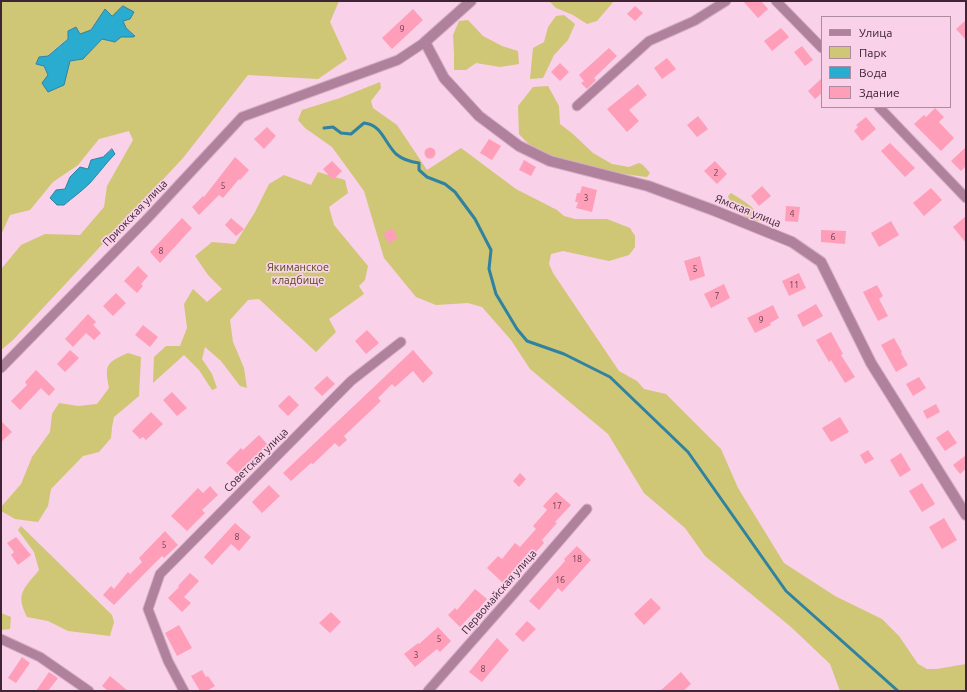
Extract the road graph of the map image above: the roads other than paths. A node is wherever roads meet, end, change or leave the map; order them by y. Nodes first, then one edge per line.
1 (471, 1) edge
2 (726, 1) edge
3 (776, 1) edge
4 (426, 42) junction
5 (821, 47) edge
6 (577, 106) dead end
7 (879, 108) edge
8 (966, 198) edge
9 (401, 342) dead end
10 (1, 368) edge
11 (587, 509) dead end
12 (966, 515) edge
13 (1, 639) edge
14 (90, 691) edge
15 (184, 691) edge
16 (428, 691) edge

1 - 4 street
2 - 6 street
3 - 5 street
4 - 10 street, Приокская улица
4 - 12 street, Ямская улица
7 - 8 street
9 - 15 street, Советская улица
11 - 16 street, Первомайская улица
13 - 14 street

